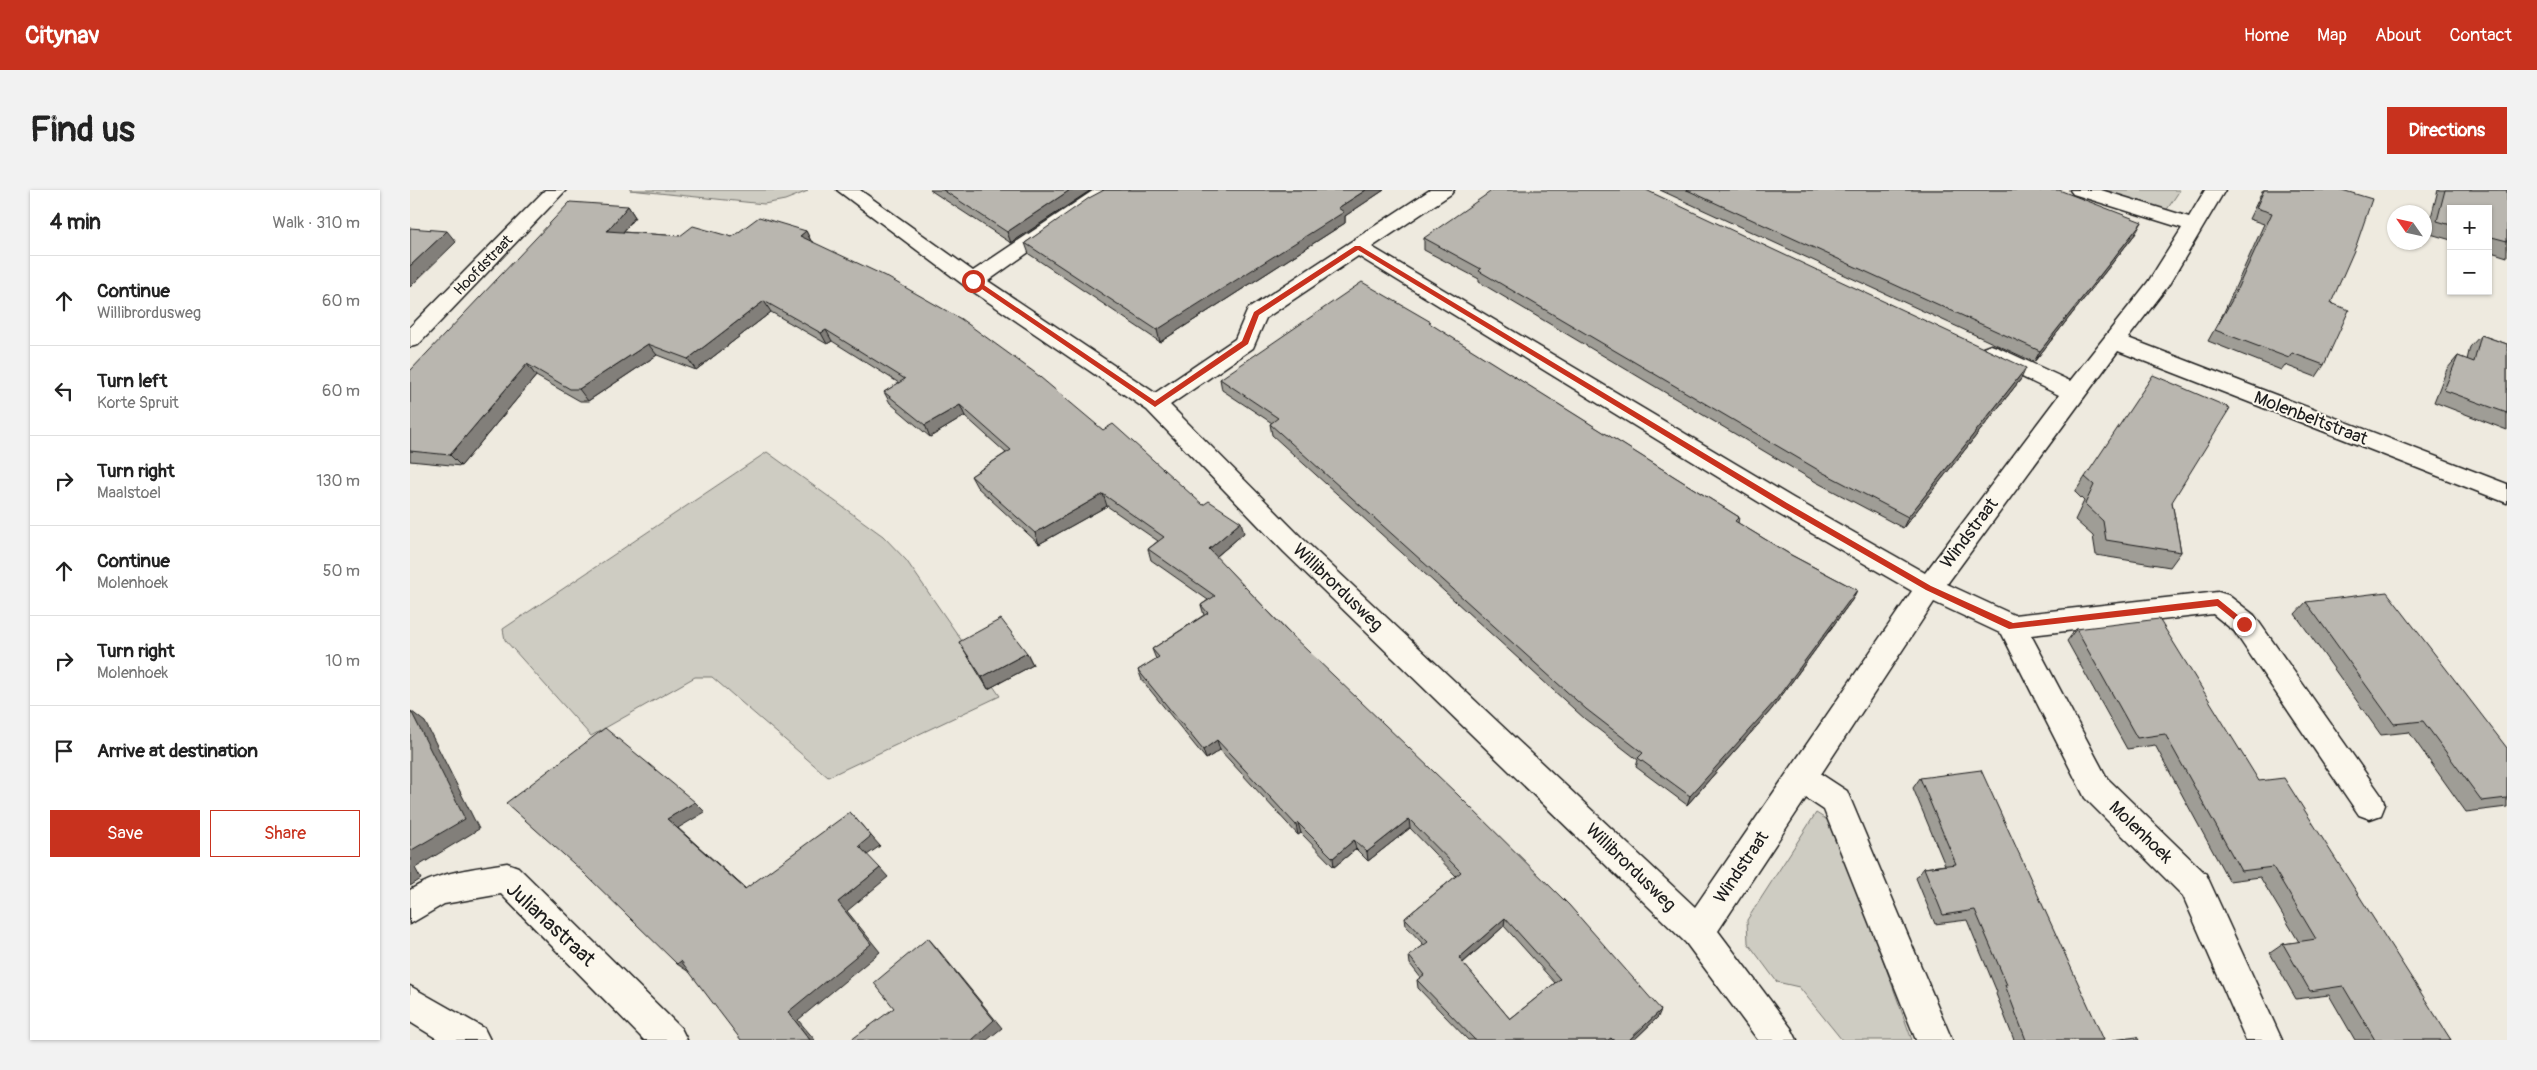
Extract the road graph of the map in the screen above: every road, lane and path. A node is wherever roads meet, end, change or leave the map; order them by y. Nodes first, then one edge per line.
1 (556, 190) edge
2 (847, 190) edge
3 (1109, 190) edge
4 (1444, 190) edge
5 (2080, 190) edge
6 (2215, 190) edge
7 (2194, 225) junction
8 (1358, 247) junction
9 (973, 281) junction
10 (410, 340) edge
11 (2115, 341) junction
12 (1975, 346) edge
13 (2074, 392) junction
14 (1155, 404) junction
15 (2507, 494) edge
16 (1929, 588) junction
17 (2012, 626) junction
18 (1801, 778) junction
19 (2370, 805) dead end
20 (410, 908) edge
21 (1698, 932) junction
22 (410, 1003) edge
23 (472, 1040) edge
24 (669, 1040) edge
25 (1780, 1040) edge
26 (1934, 1040) edge
27 (2264, 1040) edge

1 - 10 street, Hoofdstraat
2 - 9 street, Willibrordusweg
3 - 9 street
4 - 8 street
5 - 7 street
6 - 7 street, Windstraat
7 - 11 street, Windstraat
8 - 14 street
8 - 16 street
9 - 14 street, Willibrordusweg
11 - 13 street, Windstraat
11 - 15 street, Molenbeltstraat
12 - 13 street
13 - 16 street, Windstraat
14 - 21 street, Willibrordusweg
16 - 17 street
16 - 18 street, Windstraat
17 - 19 street
17 - 27 street, Molenhoek
18 - 21 street, Windstraat
18 - 26 street
20 - 24 street, Julianastraat
21 - 25 street, Willibrordusweg
22 - 23 street

